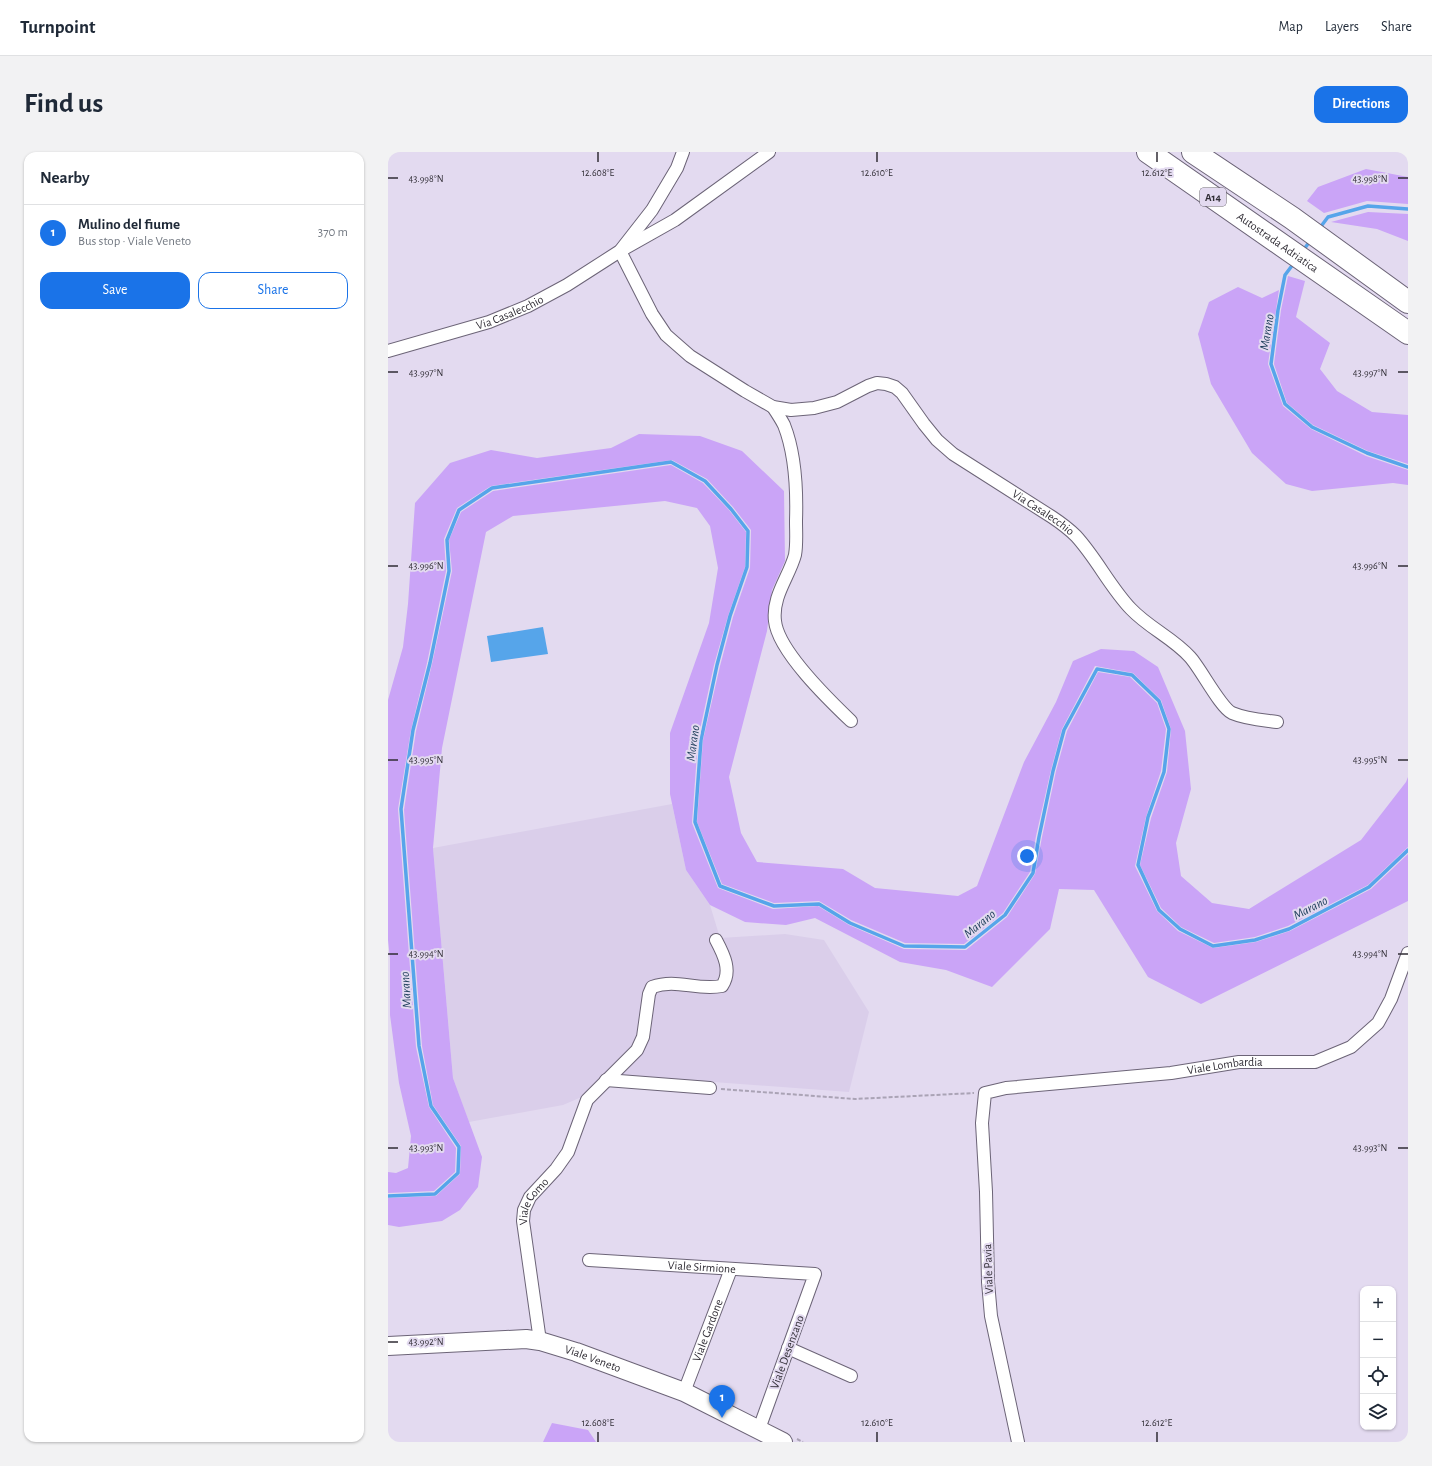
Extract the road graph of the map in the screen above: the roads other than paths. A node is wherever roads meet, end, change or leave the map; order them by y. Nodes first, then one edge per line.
1 (683, 152) edge
2 (769, 152) edge
3 (1148, 152) edge
4 (1193, 152) edge
5 (620, 251) junction
6 (1408, 302) edge
7 (1408, 333) edge
8 (388, 351) edge
9 (773, 407) junction
10 (851, 720) dead end
11 (1277, 722) dead end
12 (716, 940) dead end
13 (1408, 953) edge
14 (606, 1080) junction
15 (710, 1088) road end
16 (985, 1093) joint
17 (589, 1260) dead end
18 (731, 1269) junction
19 (815, 1274) joint
20 (540, 1341) junction
21 (388, 1346) edge
22 (788, 1348) junction
23 (851, 1376) dead end
24 (684, 1392) junction
25 (759, 1429) junction
26 (783, 1442) edge
27 (1018, 1442) edge

1 - 5 street, Via Casalecchio
2 - 5 street, Via Casalecchio
3 - 7 highway, Autostrada Adriatica / A14
4 - 6 highway, A14
5 - 8 street, Via Casalecchio
5 - 9 street, Via Casalecchio
9 - 10 street, Via Casalecchio
9 - 11 street, Via Casalecchio
12 - 14 street, Viale Como
13 - 16 street, Viale Lombardia
14 - 15 street
14 - 20 street, Viale Como
16 - 27 street, Viale Pavia
17 - 18 street, Viale Sirmione
18 - 19 street, Viale Sirmione
18 - 24 street, Viale Gardone
19 - 22 street, Viale Desenzano
20 - 21 main road, Viale Veneto
20 - 24 main road, Viale Veneto
22 - 23 street
22 - 25 street, Viale Desenzano
24 - 25 main road, Viale Veneto
25 - 26 main road, Viale Veneto

